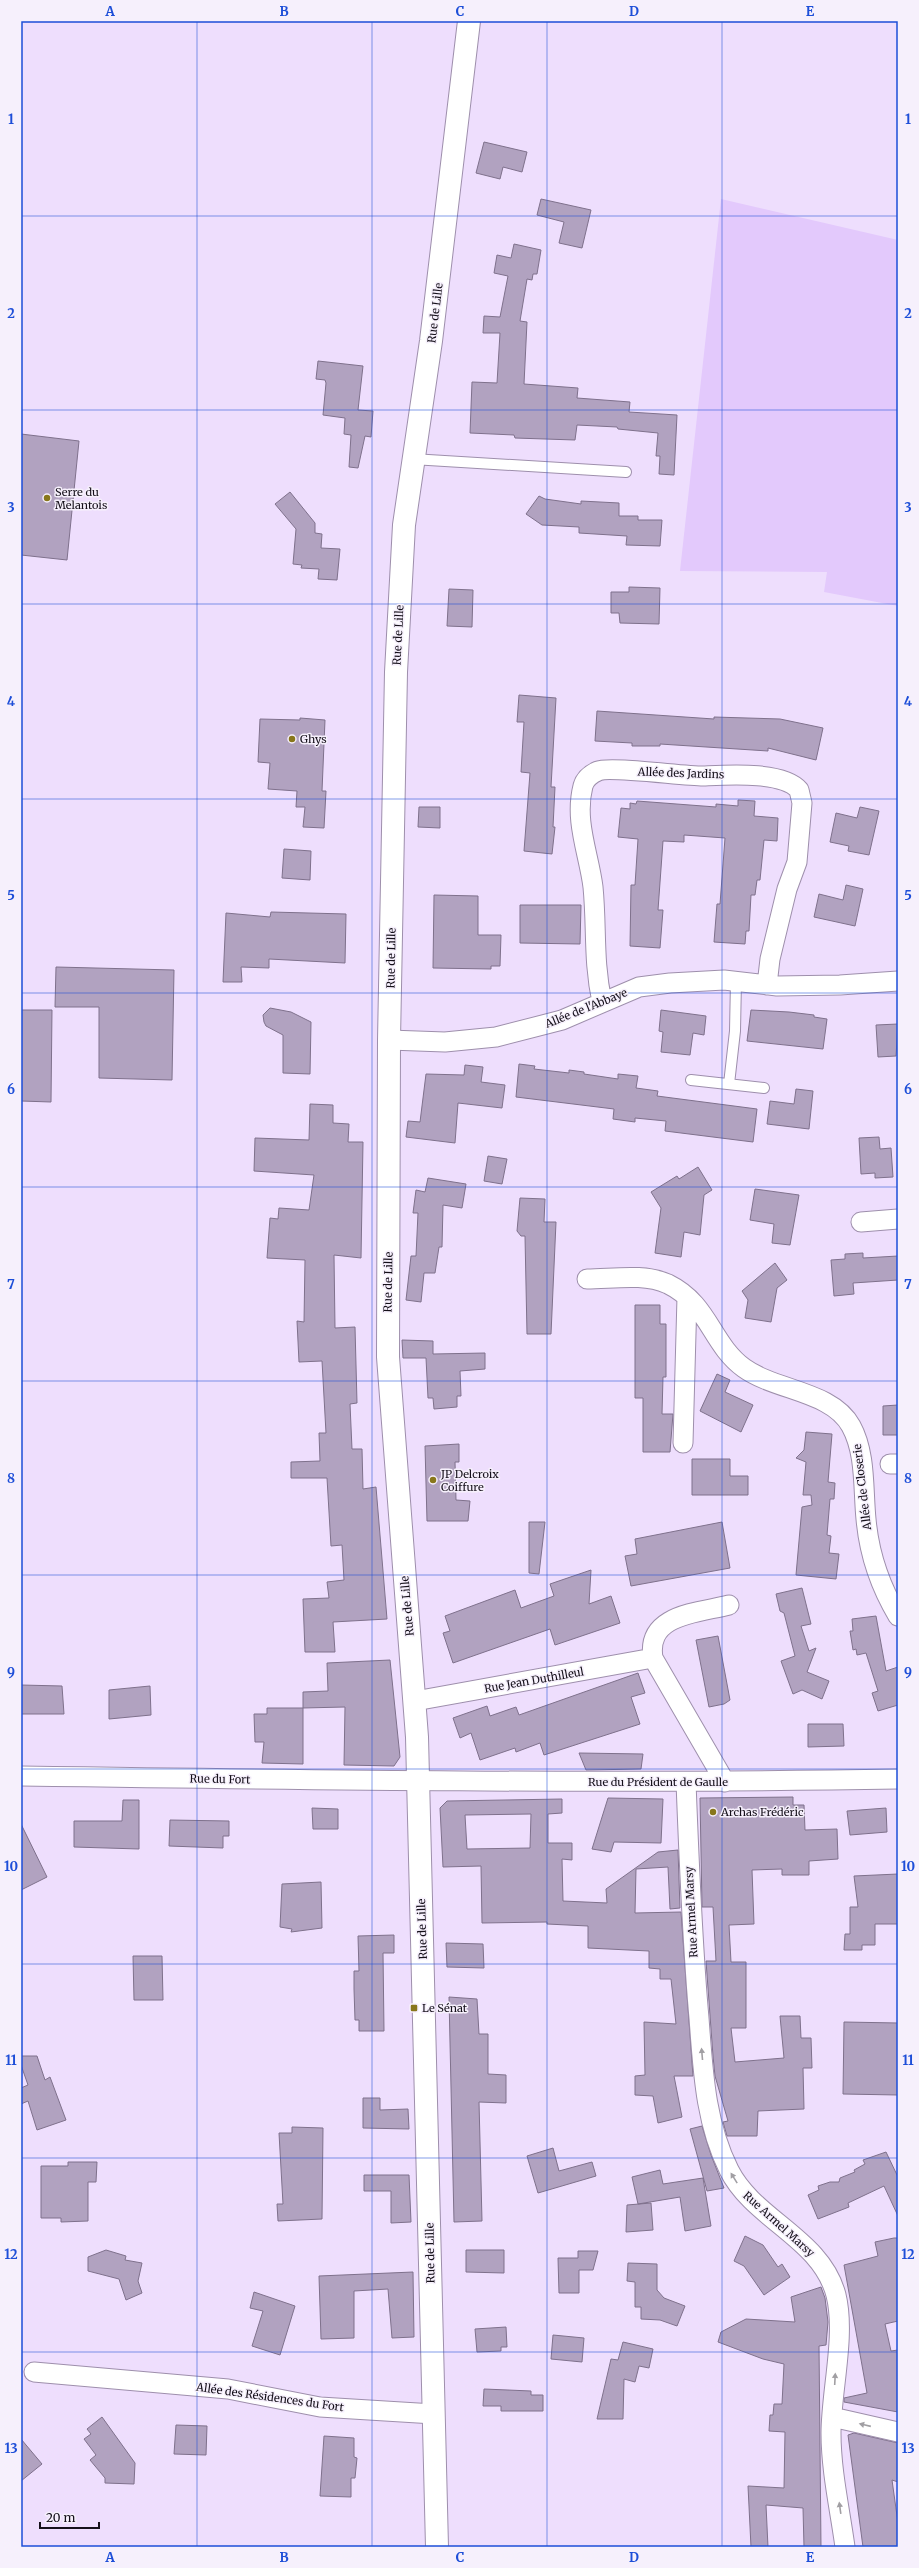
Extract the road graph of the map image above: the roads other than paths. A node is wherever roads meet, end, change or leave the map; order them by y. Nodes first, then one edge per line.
1 (469, 21) edge
2 (412, 459) junction
3 (626, 472) dead end
4 (736, 981) junction
5 (898, 981) edge
6 (767, 985) junction
7 (602, 1002) junction
8 (389, 1040) junction
9 (691, 1080) dead end
10 (729, 1084) junction
11 (764, 1088) dead end
12 (898, 1220) edge
13 (861, 1222) dead end
14 (587, 1280) dead end
15 (687, 1297) junction
16 (683, 1443) dead end
17 (729, 1605) dead end
18 (898, 1616) edge
19 (653, 1658) junction
20 (415, 1702) junction
21 (21, 1776) edge
22 (898, 1779) edge
23 (418, 1782) junction
24 (686, 1782) junction
25 (725, 1782) junction
26 (34, 2372) dead end
27 (434, 2414) junction
28 (832, 2417) junction
29 (898, 2432) edge
30 (437, 2547) edge
31 (845, 2547) edge

1 - 2 main road, Rue de Lille
2 - 3 lane
2 - 8 main road, Rue de Lille
4 - 6 street, Allée de l'Abbaye
4 - 7 street, Allée de l'Abbaye
4 - 10 lane
5 - 6 street, Allée de l'Abbaye
6 - 7 street, Allée des Jardins
7 - 8 street, Allée de l'Abbaye
8 - 20 main road, Rue de Lille
9 - 10 lane
10 - 11 lane
12 - 13 street
14 - 15 street, Allée de Closerie
15 - 16 street
15 - 18 street, Allée de Closerie
17 - 19 street
19 - 20 street, Rue Jean Duthilleul
19 - 25 street
20 - 23 main road, Rue de Lille
21 - 23 street, Rue du Fort
22 - 25 street, Rue du Président de Gaulle
23 - 24 street, Rue du Président de Gaulle
23 - 27 main road, Rue de Lille
24 - 25 street, Rue du Président de Gaulle
28 -> 24 street, Rue Armel Marsy
26 - 27 street, Allée des Résidences du Fort
27 - 30 main road, Rue de Lille
29 -> 28 street
31 -> 28 street, Rue Armel Marsy

